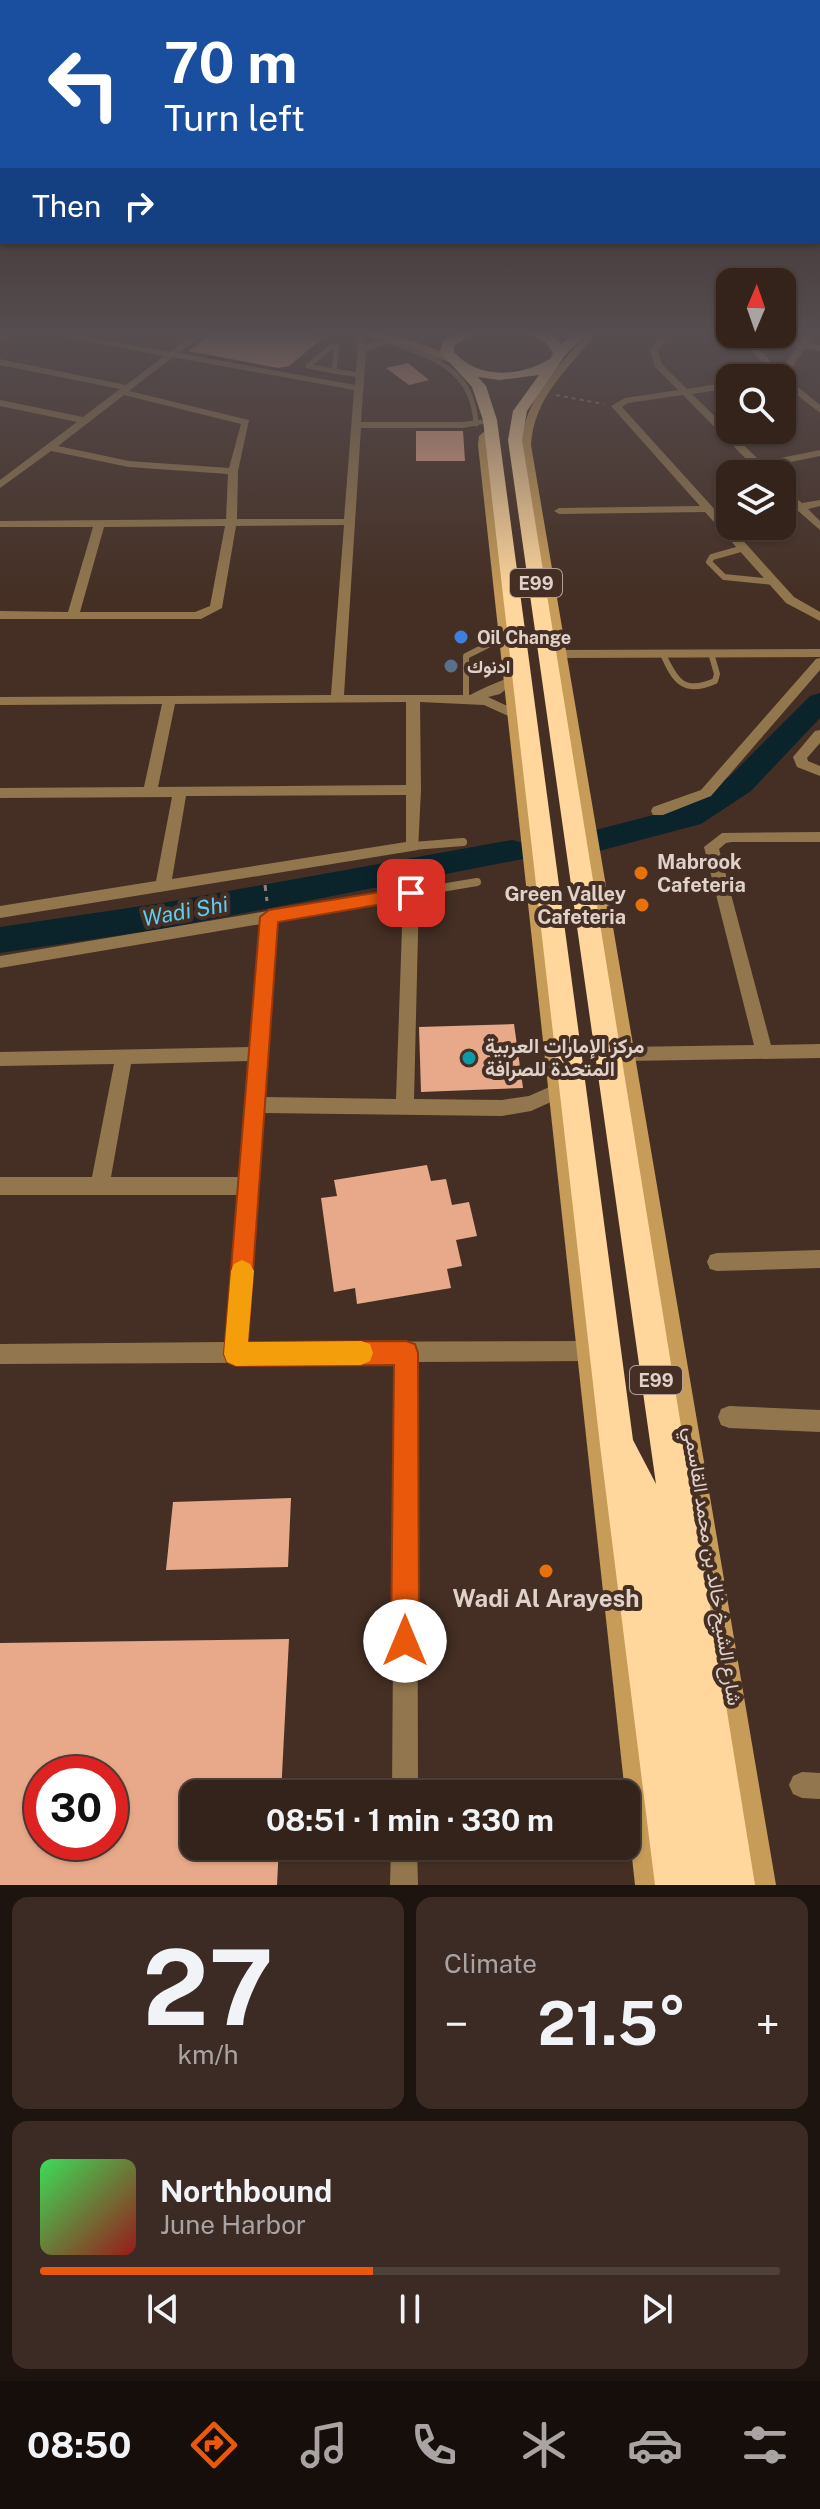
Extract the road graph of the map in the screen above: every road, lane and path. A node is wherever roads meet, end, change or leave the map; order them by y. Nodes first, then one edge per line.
1 (83, 420) edge
2 (238, 420) edge
3 (356, 420) edge
4 (484, 420) edge
5 (485, 420) edge
6 (526, 420) edge
7 (628, 420) edge
8 (712, 420) edge
9 (486, 424) junction
10 (356, 425) junction
11 (48, 447) junction
12 (820, 453) edge
13 (752, 460) edge
14 (796, 460) edge
15 (233, 471) junction
16 (525, 478) junction
17 (0, 485) edge
18 (820, 503) edge
19 (796, 504) edge
20 (799, 507) junction
21 (796, 508) edge
22 (706, 509) junction
23 (559, 511) dead end
24 (716, 520) edge
25 (350, 522) junction
26 (100, 523) junction
27 (231, 523) junction
28 (0, 524) edge
29 (820, 527) edge
30 (736, 540) edge
31 (744, 548) junction
32 (502, 568) junction
33 (774, 582) junction
34 (0, 615) edge
35 (73, 615) junction
36 (820, 617) edge
37 (504, 637) junction
38 (711, 653) junction
39 (820, 653) edge
40 (560, 654) junction
41 (663, 654) junction
42 (820, 662) edge
43 (509, 682) junction
44 (337, 698) junction
45 (413, 698) junction
46 (466, 698) junction
47 (169, 700) junction
48 (0, 701) edge
49 (561, 707) junction
50 (513, 714) junction
51 (820, 734) edge
52 (820, 771) edge
53 (529, 787) junction
54 (414, 790) junction
55 (150, 792) junction
56 (180, 792) junction
57 (0, 793) edge
58 (658, 811) dead end
59 (820, 837) edge
60 (463, 842) dead end
61 (413, 846) junction
62 (264, 878) dead end
63 (477, 882) dead end
64 (163, 885) junction
65 (411, 893) junction
66 (0, 912) edge
67 (268, 913) junction
68 (0, 962) edge
69 (820, 1051) edge
70 (764, 1052) junction
71 (260, 1054) junction
72 (626, 1054) junction
73 (124, 1056) junction
74 (0, 1059) edge
75 (556, 1092) junction
76 (256, 1105) junction
77 (405, 1107) junction
78 (0, 1186) edge
79 (100, 1186) junction
80 (249, 1186) junction
81 (820, 1259) edge
82 (717, 1262) dead end
83 (585, 1351) junction
84 (406, 1353) junction
85 (0, 1354) edge
86 (236, 1354) junction
87 (729, 1417) dead end
88 (820, 1421) edge
89 (607, 1422) junction
90 (685, 1486) junction
91 (405, 1780) edge
92 (404, 1860) edge
93 (404, 1885) edge
94 (649, 1885) edge
95 (676, 1885) edge
96 (699, 1885) edge
97 (734, 1885) edge
98 (762, 1885) edge

1 - 11 street
2 - 15 street
3 - 10 street
4 - 9 lane
5 - 9 highway
6 - 16 street
7 - 22 street
8 - 13 street
9 - 10 street
9 - 32 street
10 - 25 street
11 - 15 street
11 - 17 street
12 - 14 street
15 - 27 street
16 - 40 street
16 - 49 highway, شارع الشيخ خالد بن محمد القاسمي / E99
18 - 20 street
19 - 20 street
20 - 21 street
20 - 29 street
22 - 23 street
22 - 24 street
25 - 27 street
25 - 44 street
26 - 27 street
26 - 28 street
26 - 35 street
27 - 35 street
30 - 31 street
31 - 33 street
31 - 33 lane
32 - 37 street
32 - 53 highway, E99
33 - 36 street
34 - 35 street
37 - 43 street
37 - 46 lane
38 - 39 street
38 - 41 street
38 - 41 lane
40 - 41 street
40 - 49 street
42 - 58 street
43 - 46 street
43 - 50 street
44 - 45 street
44 - 47 street
45 - 46 street
45 - 54 street
46 - 50 street
47 - 48 street
47 - 55 street
49 - 72 street
49 - 90 highway, شارع الشيخ خالد بن محمد القاسمي / E99
50 - 53 street
51 - 52 street
53 - 75 street
53 - 89 highway, E99
54 - 56 street
54 - 61 street
55 - 56 street
55 - 57 street
56 - 64 street
59 - 70 street
60 - 61 lane
61 - 64 street
62 - 67 path
63 - 65 lane
64 - 66 street
65 - 67 street
65 - 77 street
67 - 68 street
67 - 71 street
69 - 70 street
70 - 72 street
71 - 73 street
71 - 76 street
72 - 90 street
73 - 74 street
73 - 79 street
75 - 77 street
75 - 83 street
76 - 77 street
76 - 80 street
78 - 79 street
79 - 80 street
80 - 86 street
81 - 82 street
83 - 84 street
83 - 89 street
84 - 86 street
84 - 91 street
85 - 86 street
87 - 88 street
89 - 94 street
89 - 95 highway, E99
89 - 96 highway
90 - 97 highway, شارع الشيخ خالد بن محمد القاسمي / E99
90 - 98 street
92 - 93 street

